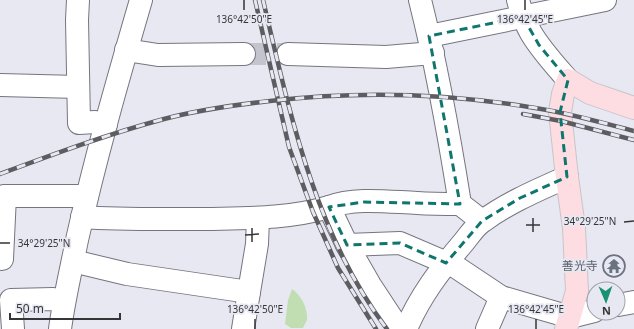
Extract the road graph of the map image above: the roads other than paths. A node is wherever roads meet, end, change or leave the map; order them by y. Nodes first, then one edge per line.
1 (78, 0) edge
2 (141, 0) edge
3 (420, 0) edge
4 (605, 0) edge
5 (520, 8) edge
6 (431, 44) junction
7 (126, 50) junction
8 (244, 54) tunnel mouth
9 (288, 54) tunnel mouth
10 (568, 80) junction
11 (0, 85) edge
12 (78, 87) junction
13 (634, 108) edge
14 (106, 124) junction
15 (567, 176) junction
16 (2, 197) edge
17 (460, 204) junction
18 (85, 207) junction
19 (329, 207) junction
20 (258, 218) junction
21 (482, 221) junction
22 (347, 245) junction
23 (2, 259) dead end
24 (73, 261) junction
25 (446, 263) junction
26 (249, 292) junction
27 (501, 297) junction
28 (63, 301) junction
29 (586, 315) edge
30 (568, 323) edge
31 (12, 329) edge
32 (60, 329) edge
33 (243, 329) edge
34 (399, 329) edge
35 (406, 329) edge
36 (487, 329) edge

1 - 12 street
2 - 7 street
3 - 6 street
4 - 5 street
5 - 6 street
5 - 10 street
6 - 9 street
6 - 17 street
7 - 8 street
7 - 14 street
10 - 13 main road
10 - 15 main road
11 - 12 street
12 - 14 street
14 - 18 street
15 - 21 street
15 - 30 main road
16 - 18 street
16 - 23 street
17 - 19 street
17 - 21 street
18 - 20 street
18 - 24 street
19 - 20 street
19 - 22 street
20 - 26 street
21 - 25 street
22 - 25 street
22 - 34 street
24 - 26 street
24 - 28 street
25 - 27 street
25 - 35 street
26 - 33 street
27 - 30 street
27 - 36 street
28 - 31 street
28 - 32 street
29 - 30 street

